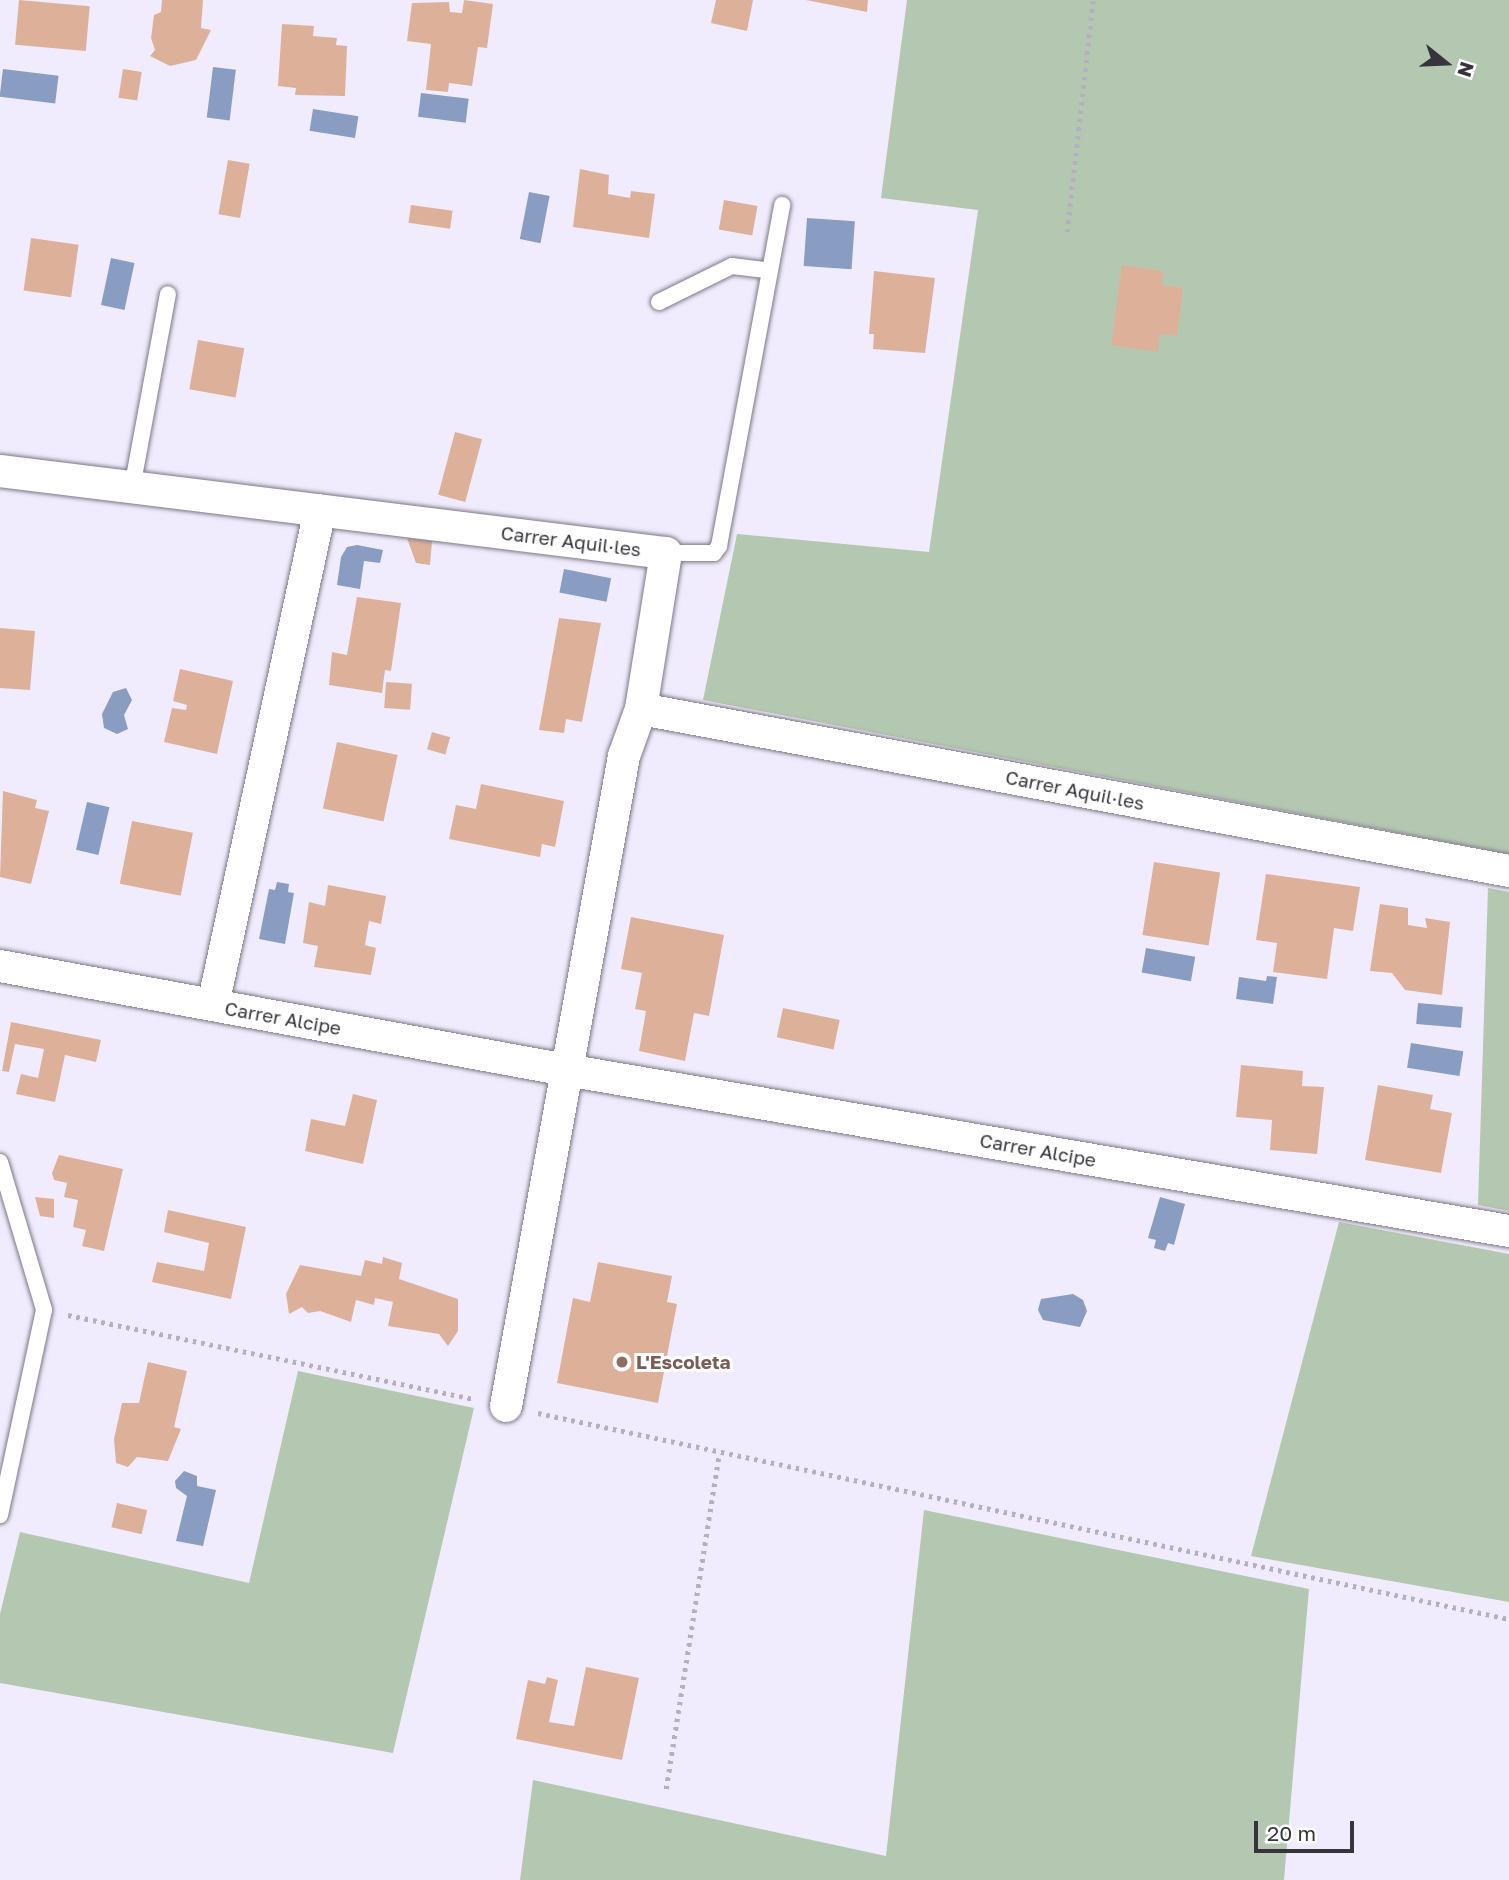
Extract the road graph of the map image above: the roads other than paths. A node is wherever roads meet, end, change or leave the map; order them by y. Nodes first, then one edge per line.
1 (782, 205) dead end
2 (770, 271) junction
3 (168, 294) dead end
4 (659, 302) dead end
5 (0, 471) edge
6 (132, 488) junction
7 (320, 510) junction
8 (666, 553) junction
9 (641, 709) junction
10 (1509, 871) edge
11 (0, 966) edge
12 (213, 1005) junction
13 (566, 1070) junction
14 (0, 1163) edge
15 (1509, 1231) edge
16 (506, 1406) road end
17 (0, 1515) edge

1 - 2 lane
2 - 4 lane
2 - 8 lane
3 - 6 lane
5 - 6 street, Carrer Aquil·les
6 - 7 street, Carrer Aquil·les
7 - 8 street, Carrer Aquil·les
7 - 12 street
8 - 9 street, Carrer Aquil·les
9 - 10 street, Carrer Aquil·les
9 - 13 street, Carrer Aquil·les
11 - 12 street, Carrer Alcipe
12 - 13 street, Carrer Alcipe
13 - 15 street, Carrer Alcipe
13 - 16 street
14 - 17 lane

